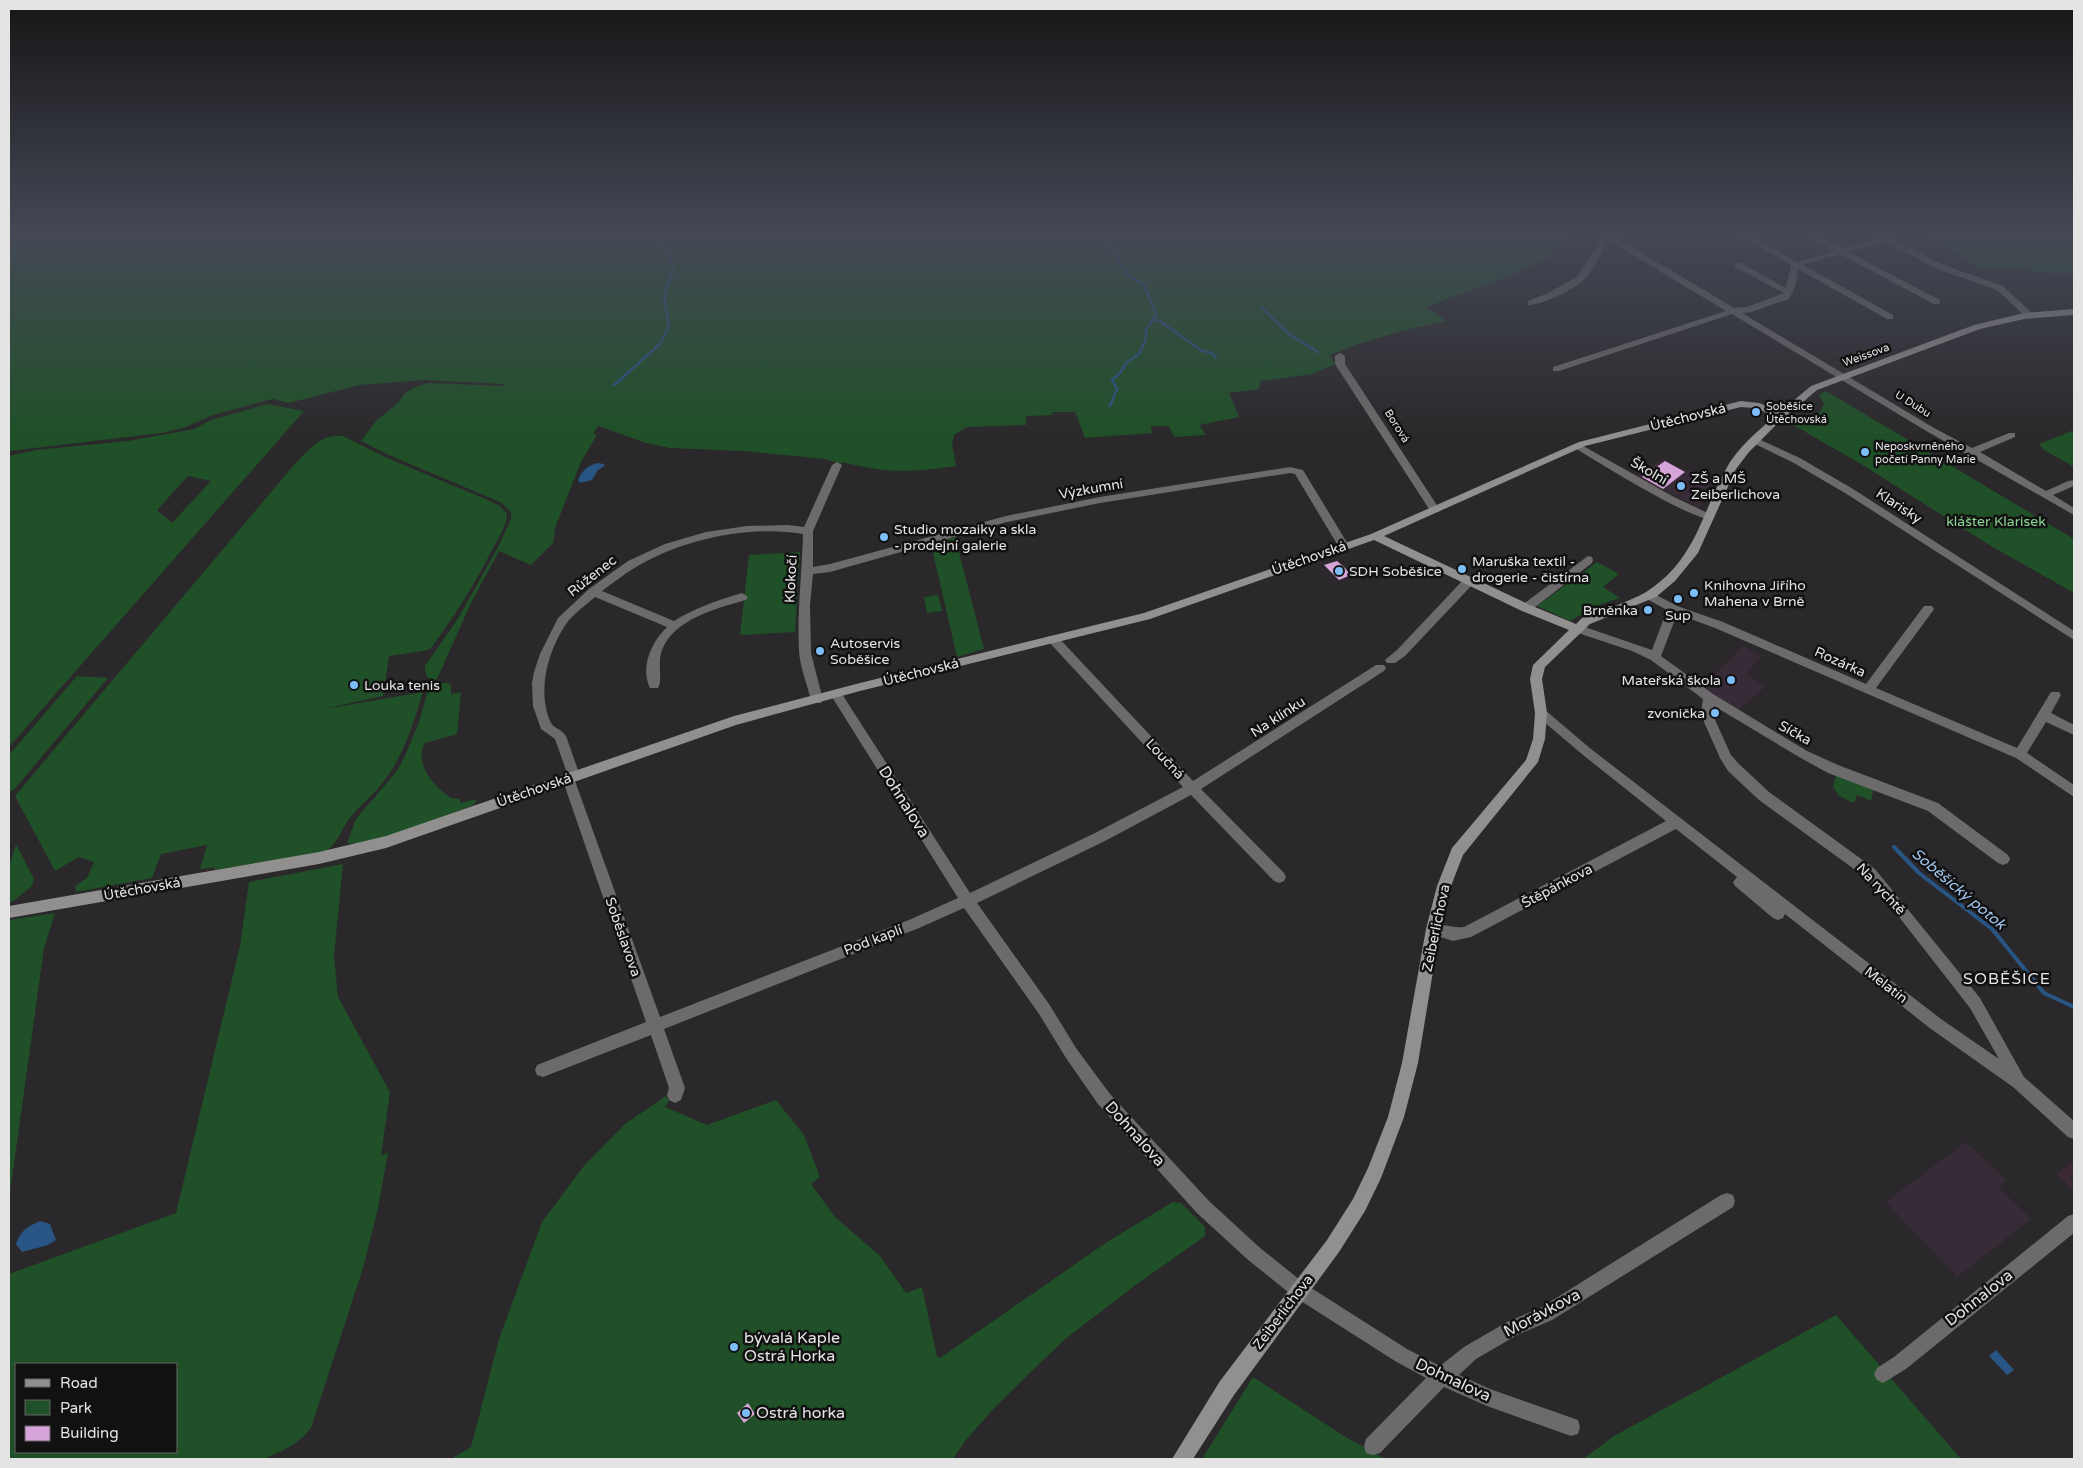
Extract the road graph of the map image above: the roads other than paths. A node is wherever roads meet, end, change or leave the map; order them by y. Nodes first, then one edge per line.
1 (1535, 302) edge
2 (1717, 302) edge
3 (1773, 302) edge
4 (1862, 302) edge
5 (2014, 302) edge
6 (1531, 303) dead end
7 (1734, 312) junction
8 (2074, 312) edge
9 (2030, 316) junction
10 (1890, 317) dead end
11 (1340, 356) dead end
12 (1556, 369) dead end
13 (1842, 376) junction
14 (1806, 394) joint
15 (1782, 415) junction
16 (2012, 435) dead end
17 (1754, 440) junction
18 (1578, 446) junction
19 (1972, 452) junction
20 (838, 465) dead end
21 (2072, 482) dead end
22 (2045, 495) junction
23 (1436, 510) junction
24 (2074, 512) edge
25 (1708, 517) junction
26 (808, 531) junction
27 (1375, 536) junction
28 (1344, 546) junction
29 (1588, 560) dead end
30 (808, 571) junction
31 (1469, 581) junction
32 (593, 592) junction
33 (1649, 596) junction
34 (742, 597) dead end
35 (1526, 608) junction
36 (1674, 608) junction
37 (1928, 609) dead end
38 (674, 626) junction
39 (1576, 628) junction
40 (2074, 636) edge
41 (1053, 639) junction
42 (1655, 657) junction
43 (1391, 660) dead end
44 (1380, 668) dead end
45 (654, 685) dead end
46 (1868, 690) junction
47 (836, 694) junction
48 (2055, 695) dead end
49 (1709, 697) junction
50 (816, 700) junction
51 (1541, 713) junction
52 (2043, 715) junction
53 (2074, 730) edge
54 (2020, 755) junction
55 (571, 777) junction
56 (1192, 788) junction
57 (2074, 792) edge
58 (1676, 822) junction
59 (1698, 838) junction
60 (2003, 859) dead end
61 (1279, 877) dead end
62 (968, 902) junction
63 (9, 912) edge
64 (1778, 914) dead end
65 (1434, 929) junction
66 (654, 1026) junction
67 (543, 1070) dead end
68 (2018, 1082) junction
69 (675, 1095) dead end
70 (2074, 1131) edge
71 (1727, 1201) dead end
72 (2074, 1222) edge
73 (1299, 1290) junction
74 (1883, 1374) dead end
75 (1442, 1376) junction
76 (1571, 1427) dead end
77 (1373, 1446) dead end
78 (1182, 1459) edge

1 - 6 street
2 - 7 street, U Dubu
3 - 7 street
4 - 10 street
5 - 9 street
7 - 12 street
7 - 13 street, U Dubu
8 - 9 street, Weissova
9 - 13 street, Weissova
11 - 23 street, Borová
13 - 14 street, Weissova
13 - 19 street, U Dubu
14 - 15 street, Zeiberlichova
15 - 17 street, Zeiberlichova
15 - 18 street, Útěchovská
16 - 19 street
17 - 25 street, Zeiberlichova
17 - 40 street, Klarisky
18 - 23 street, Útěchovská
18 - 25 street, Školní
19 - 22 street, U Dubu
20 - 26 street, Klokočí
21 - 22 street
22 - 24 street, U Dubu
23 - 27 street, Útěchovská
25 - 33 street, Zeiberlichova
26 - 30 street, Klokočí
26 - 32 street, Růženec
27 - 28 street, Útěchovská
27 - 31 street
28 - 30 street, Výzkumní
28 - 41 street, Útěchovská
29 - 35 street
30 - 50 street, Klokočí
31 - 35 street
31 - 43 street
32 - 38 street
32 - 55 street, Růženec
33 - 36 street, Rozárka
33 - 39 street, Zeiberlichova
34 - 38 street
35 - 39 street
36 - 42 street
36 - 46 street, Rozárka
37 - 46 street
38 - 45 street
39 - 42 street, Síčka
39 - 51 street, Zeiberlichova
41 - 47 street, Útěchovská
41 - 56 street, Loučná
42 - 49 street, Síčka
44 - 56 street, Na klínku
46 - 54 street, Rozárka
47 - 50 street, Útěchovská
47 - 62 street, Dohnalova
48 - 52 street
49 - 60 street, Síčka
49 - 68 street, Na rychtě
50 - 55 street, Útěchovská
51 - 58 street, Melatín
51 - 65 street, Zeiberlichova
52 - 53 street
52 - 54 street
54 - 57 street, Rozárka
55 - 63 street, Útěchovská
55 - 66 street, Soběslavova
56 - 61 street, Loučná
56 - 62 street, Pod kaplí
58 - 59 street, Melatín
58 - 65 street, Štěpánkova
59 - 64 street, Melatín
59 - 68 street, Melatín
62 - 66 street, Pod kaplí
62 - 73 street, Dohnalova
65 - 73 street, Zeiberlichova
66 - 67 street, Pod kaplí
66 - 69 street, Soběslavova
68 - 70 street, Melatín
71 - 75 street, Morávkova
72 - 74 street, Dohnalova
73 - 75 street, Dohnalova
73 - 78 street, Zeiberlichova
75 - 76 street, Dohnalova
75 - 77 street, Morávkova

